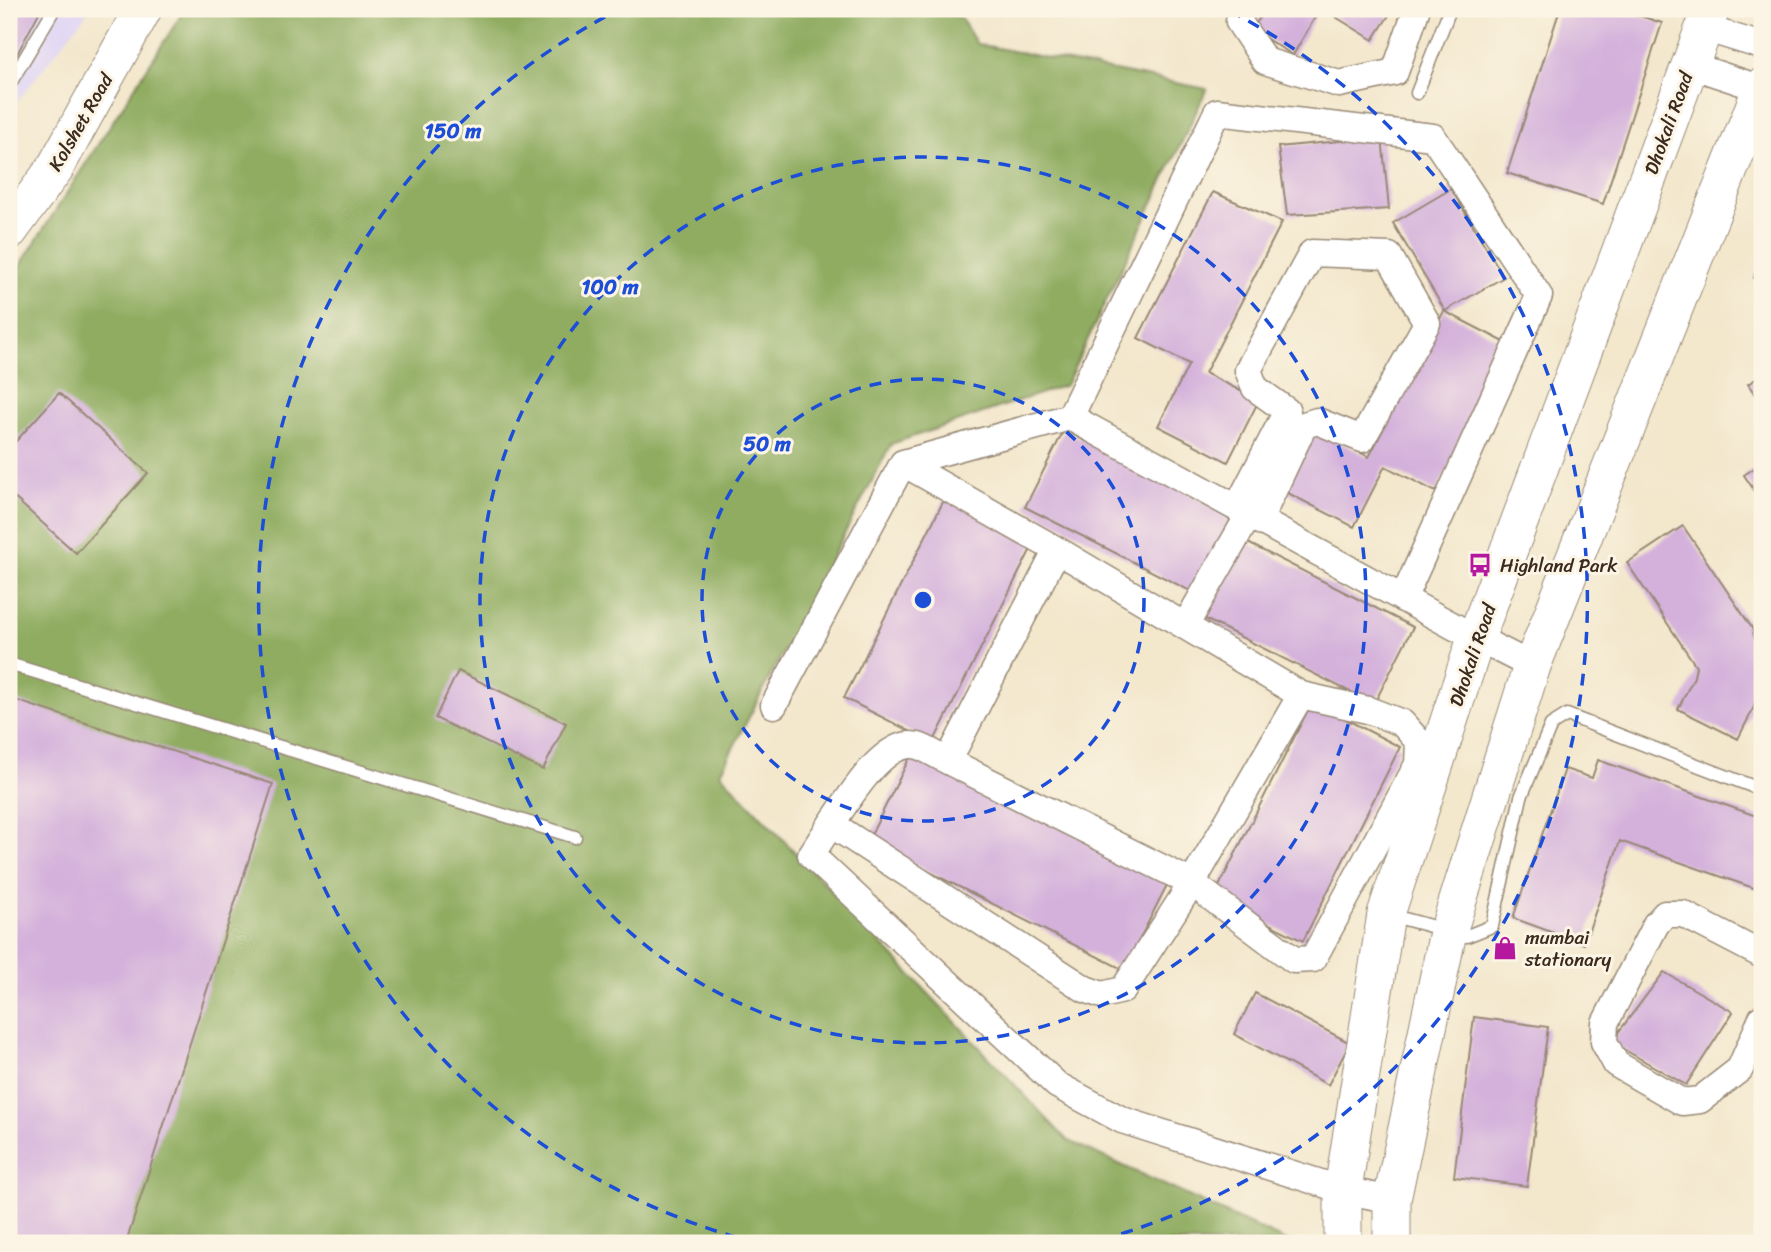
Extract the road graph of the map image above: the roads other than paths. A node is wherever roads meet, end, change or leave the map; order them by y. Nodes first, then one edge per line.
1 (54, 9) edge
2 (144, 9) edge
3 (1241, 9) edge
4 (1415, 9) edge
5 (1450, 9) edge
6 (1708, 19) edge
7 (1762, 46) edge
8 (1690, 65) junction
9 (9, 85) edge
10 (1762, 88) edge
11 (1417, 93) dead end
12 (9, 231) edge
13 (1070, 417) junction
14 (903, 463) junction
15 (1248, 515) junction
16 (1057, 550) junction
17 (1403, 599) junction
18 (1185, 626) junction
19 (1476, 638) junction
20 (9, 664) edge
21 (1532, 666) junction
22 (1301, 695) junction
23 (774, 705) dead end
24 (948, 761) junction
25 (1762, 790) edge
26 (831, 824) junction
27 (575, 838) dead end
28 (1192, 883) junction
29 (1386, 914) junction
30 (1448, 932) junction
31 (1762, 955) edge
32 (1762, 1018) edge
33 (1751, 1073) edge
34 (1343, 1190) junction
35 (1392, 1200) junction
36 (1343, 1243) edge
37 (1392, 1243) edge

1 - 9 lane
2 - 12 street, Kolshet Road
3 - 4 street
5 - 11 lane
6 - 7 street
6 - 8 street, Dhokali Road
8 - 10 street
8 - 19 street, Dhokali Road
10 - 21 street
13 - 14 street
13 - 15 street
13 - 17 street
14 - 16 street
14 - 23 street
15 - 15 street
15 - 17 street
15 - 18 street
16 - 18 street
16 - 24 street
17 - 19 street
18 - 22 street
19 - 21 street
19 - 29 street, Dhokali Road
20 - 27 lane
21 - 30 street
22 - 28 street
22 - 28 street
24 - 26 street
24 - 28 street
25 - 30 lane
26 - 28 street
26 - 34 street
29 - 30 lane
29 - 34 street, Dhokali Road
30 - 35 street
31 - 33 street
32 - 33 street
34 - 35 street
34 - 36 street, Dhokali Road
35 - 37 street

